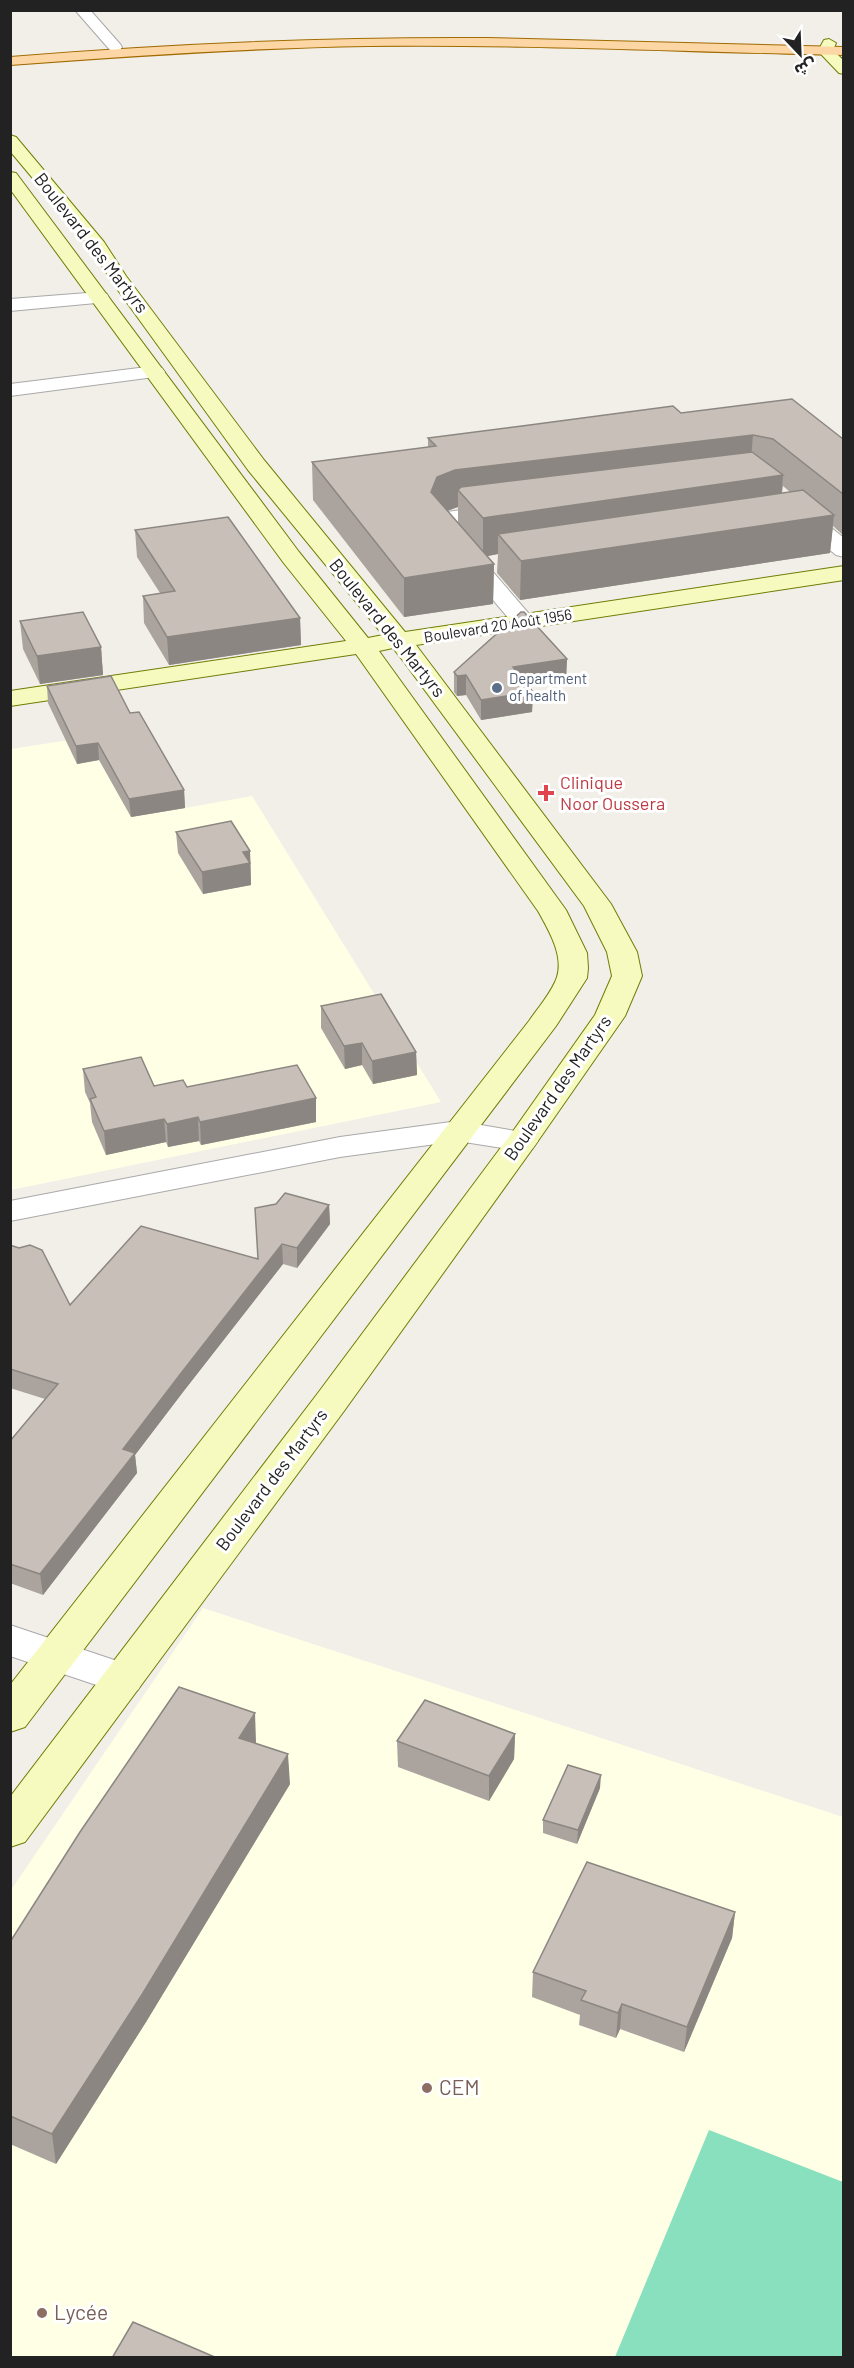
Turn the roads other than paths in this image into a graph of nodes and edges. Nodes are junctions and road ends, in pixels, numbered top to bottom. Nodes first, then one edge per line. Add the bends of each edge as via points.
1 (82, 10) edge
2 (832, 46) edge
3 (115, 47) junction
4 (843, 51) edge
5 (10, 54) edge
6 (10, 61) edge
7 (843, 69) edge
8 (10, 140) edge
9 (11, 177) edge
10 (100, 298) junction
11 (10, 305) edge
12 (155, 372) junction
13 (10, 390) edge
14 (779, 497) edge
15 (524, 508) edge
16 (806, 518) junction
17 (782, 522) edge
18 (843, 550) edge
19 (500, 563) dead end
20 (477, 567) junction
21 (843, 573) edge
22 (808, 601) dead end
23 (524, 622) junction
24 (405, 649) junction
25 (369, 654) junction
26 (10, 699) edge
27 (10, 721) edge
28 (458, 1131) junction
29 (522, 1141) junction
30 (10, 1211) edge
31 (10, 1640) edge
32 (56, 1656) junction
33 (123, 1679) junction
34 (10, 1716) edge
35 (10, 1830) edge

1 - 3 street
2 - 3 main road via 338,37
2 - 4 main road
2 - 6 main road via 370,42
2 - 7 street
3 - 5 main road
8 - 24 street, Boulevard des Martyrs via 98,246 256,465
9 - 10 street, Boulevard des Martyrs
10 - 11 street
10 - 12 street, Boulevard des Martyrs
12 - 13 street
12 - 25 street, Boulevard des Martyrs via 291,557
14 - 16 street
15 - 20 street via 447,520 444,529
16 - 17 street
16 - 18 street
19 - 20 street
20 - 23 street
21 - 23 street, Boulevard 20 Août 1956
22 - 24 street
23 - 24 street, Boulevard 20 Août 1956
24 - 25 street, Boulevard 20 Août 1956
24 - 29 street, Boulevard des Martyrs via 597,904 622,952 627,976 610,1016
25 - 26 street, Boulevard 20 Août 1956
25 - 27 street, Boulevard 20 Août 1956
25 - 28 street, Boulevard des Martyrs via 552,910 572,953 572,978 542,1026
28 - 29 street
28 - 30 street via 340,1147
28 - 32 street
29 - 33 street, Boulevard des Martyrs
31 - 32 street
32 - 33 street
32 - 34 street
33 - 35 street, Boulevard des Martyrs

